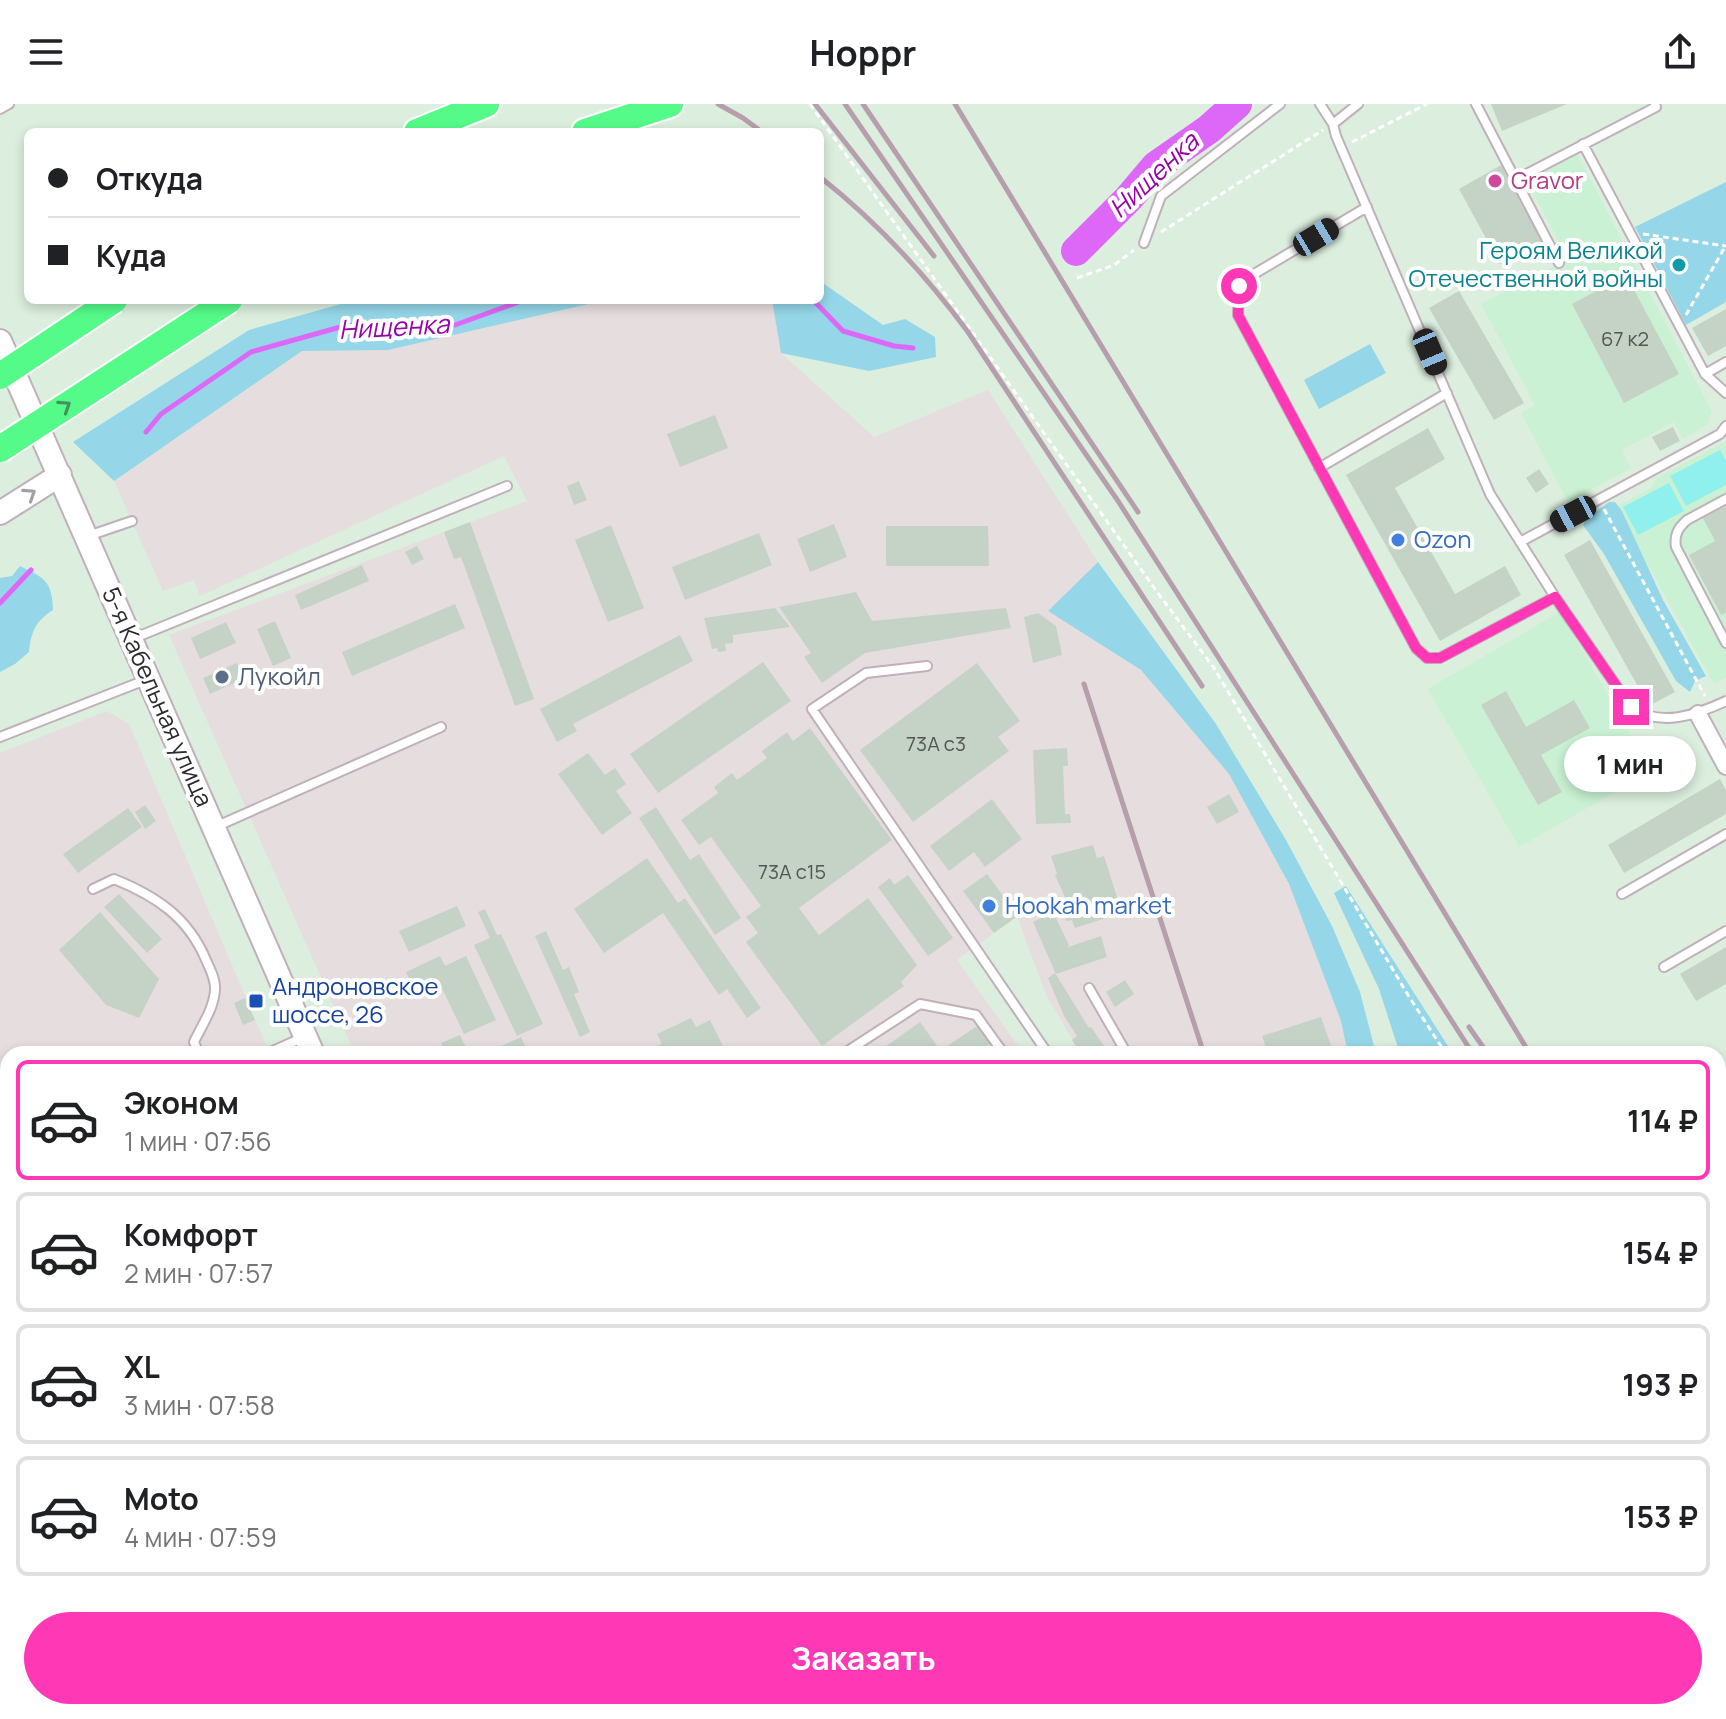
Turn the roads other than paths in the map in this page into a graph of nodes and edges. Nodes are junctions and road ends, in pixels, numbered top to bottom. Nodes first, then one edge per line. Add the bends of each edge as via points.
1 (9, 104) edge
2 (486, 104) edge
3 (670, 104) edge
4 (1280, 104) edge
5 (1320, 104) edge
6 (1358, 104) edge
7 (1476, 104) edge
8 (1655, 104) edge
9 (0, 109) edge
10 (1333, 124) junction
11 (427, 128) edge
12 (597, 128) edge
13 (1583, 144) junction
14 (1517, 179) junction
15 (1367, 207) junction
16 (1144, 243) road end
17 (1559, 263) dead end
18 (108, 304) edge
19 (223, 304) edge
20 (0, 341) edge
21 (1726, 362) edge
22 (1705, 374) junction
23 (0, 376) edge
24 (1447, 393) junction
25 (1726, 393) edge
26 (1726, 426) edge
27 (0, 449) edge
28 (1319, 468) junction
29 (60, 475) junction
30 (507, 486) dead end
31 (1726, 499) edge
32 (0, 513) edge
33 (132, 521) dead end
34 (87, 537) junction
35 (1520, 542) junction
36 (1555, 597) junction
37 (132, 639) junction
38 (1726, 643) edge
39 (927, 666) dead end
40 (149, 679) junction
41 (1726, 701) edge
42 (1698, 714) junction
43 (441, 727) dead end
44 (0, 737) edge
45 (1725, 763) edge
46 (214, 828) junction
47 (1726, 834) edge
48 (93, 889) dead end
49 (1622, 894) dead end
50 (1726, 931) edge
51 (1664, 967) dead end
52 (1089, 988) dead end
53 (196, 1046) edge
54 (308, 1046) edge
55 (855, 1046) edge
56 (998, 1046) edge
57 (1043, 1046) edge
58 (1122, 1046) edge

1 - 9 lane
2 - 11 main road
3 - 12 main road
4 - 16 lane via 1161,196
5 - 10 lane
6 - 10 lane
7 - 14 lane
8 - 13 lane
10 - 15 lane via 1364,189
13 - 14 lane
13 - 22 lane
14 - 17 lane
15 - 24 lane
15 - 28 lane via 1239,286 1238,315
18 - 23 main road, bridge
27 -> 19 main road, bridge
20 - 29 street, 5-я Кабельная улица
21 - 22 lane
22 - 25 lane
24 - 28 lane
24 - 35 lane via 1490,494
26 - 35 lane via 1720,434
28 - 36 lane via 1405,631 1427,658 1440,658
32 -> 29 street
29 - 34 street, 5-я Кабельная улица
30 - 37 lane
31 - 38 lane via 1687,520 1675,539
33 - 34 lane
34 - 37 street, 5-я Кабельная улица
35 - 36 lane
36 - 42 lane via 1631,707 1657,719
37 - 40 street, 5-я Кабельная улица
39 - 57 lane via 866,673 812,709
40 - 44 lane
40 - 46 street, 5-я Кабельная улица
41 - 42 lane
42 - 45 street
43 - 46 lane
46 - 54 street, 5-я Кабельная улица
47 - 49 lane
48 - 53 lane via 114,879 146,892 177,915 198,942 216,984
50 - 51 lane
52 - 58 lane
55 - 56 lane via 920,1004 976,1015

